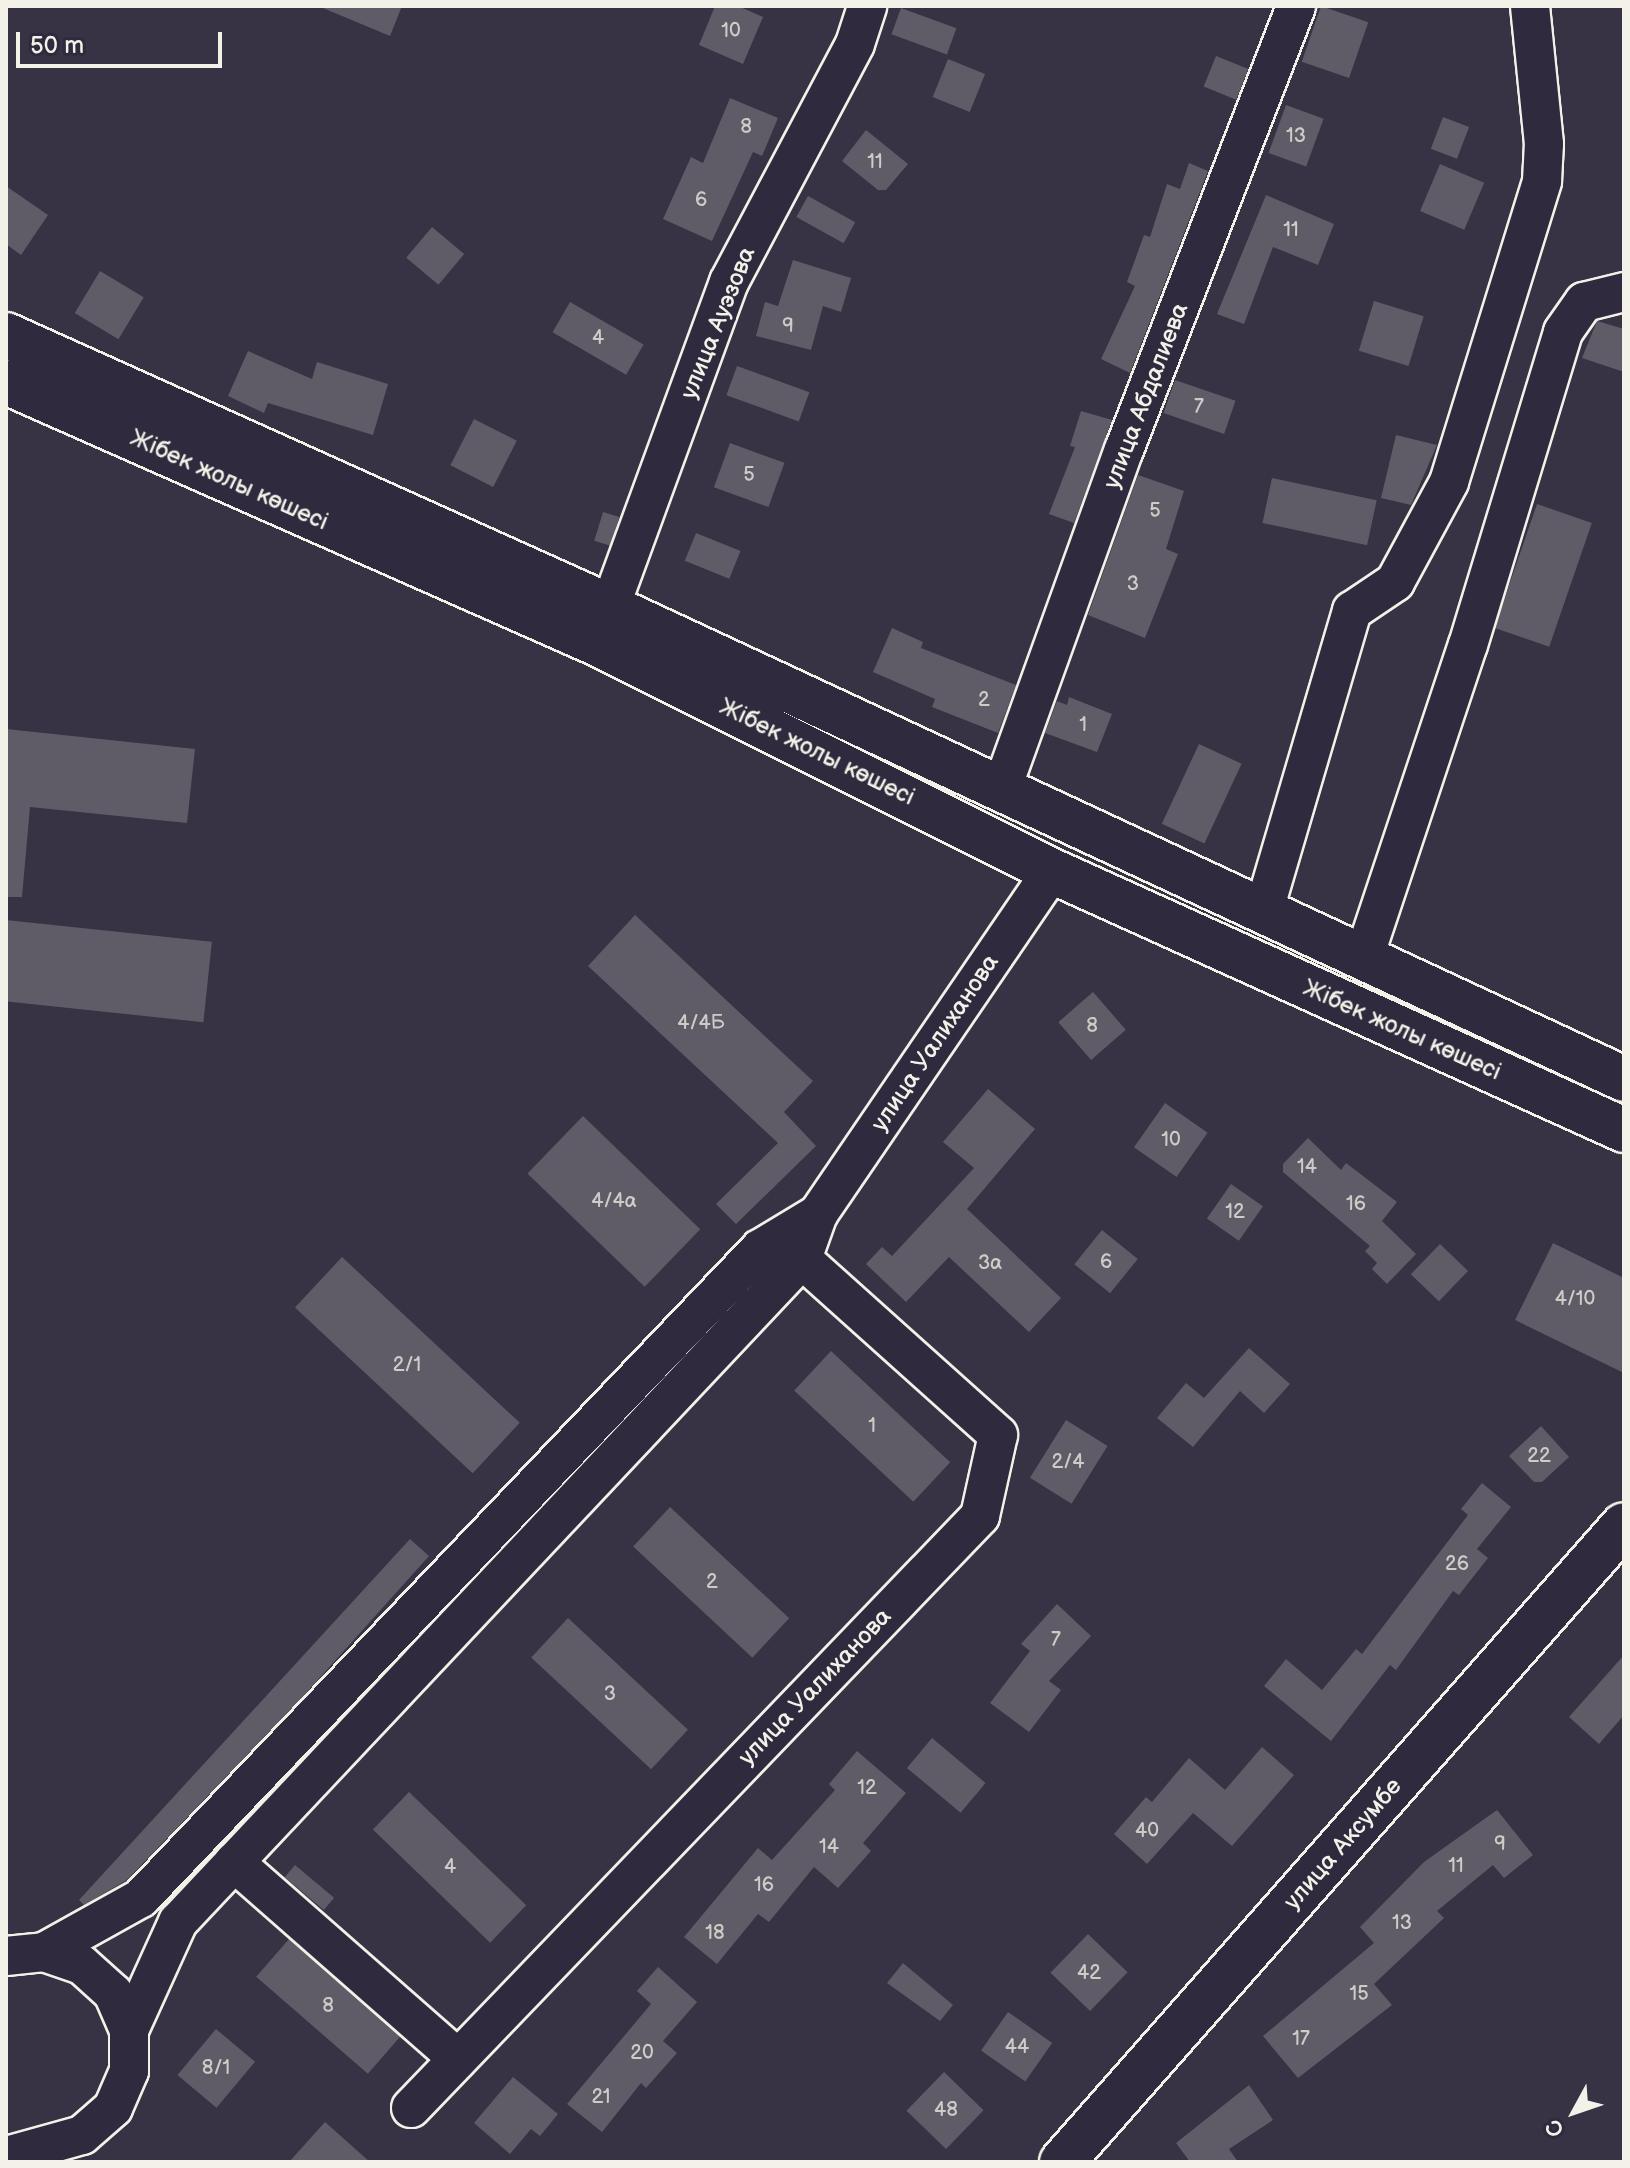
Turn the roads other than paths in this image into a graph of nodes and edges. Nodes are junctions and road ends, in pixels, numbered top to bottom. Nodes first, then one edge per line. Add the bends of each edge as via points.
1 (867, 6) edge
2 (1296, 6) edge
3 (1530, 6) edge
4 (1622, 292) edge
5 (6, 335) edge
6 (6, 382) edge
7 (610, 607) junction
8 (1002, 788) junction
9 (1052, 871) junction
10 (1264, 910) junction
11 (1364, 957) junction
12 (1624, 1079) edge
13 (1624, 1130) edge
14 (818, 1214) junction
15 (802, 1259) junction
16 (1624, 1525) edge
17 (234, 1862) junction
18 (44, 1952) junction
19 (6, 1956) edge
20 (129, 2030) junction
21 (458, 2059) junction
22 (411, 2108) dead end
23 (87, 2148) edge
24 (15, 2155) edge
25 (1062, 2162) edge

1 - 7 street, улица Ауэзова via 855,44 729,282
2 - 8 street, улица Абдалиева via 1124,450
3 - 10 street via 1544,144 1542,181 1449,482 1395,582 1352,611
4 - 11 street via 1584,302 1563,332 1468,645
5 - 7 main road, Жібек жолы көшесі
6 - 9 main road, Жібек жолы көшесі via 596,643
7 - 8 main road, Жібек жолы көшесі
8 - 10 main road, Жібек жолы көшесі
9 - 13 main road, Жібек жолы көшесі
9 - 14 street, улица Уалиханова
10 - 11 main road, Жібек жолы көшесі
11 - 12 main road, Жібек жолы көшесі
14 - 15 street, улица Уалиханова
14 - 18 street, улица Уалиханова via 760,1249 141,1898 84,1935
15 - 17 street, улица Уалиханова
15 - 21 street, улица Уалиханова via 998,1435 980,1516
16 - 25 main road, улица Аксумбе
17 - 20 street, улица Уалиханова via 178,1922
17 - 21 street
18 - 19 street
18 - 20 street via 82,1965 113,1993
20 - 23 street via 129,2071
21 - 22 street, улица Уалиханова
23 - 24 street

